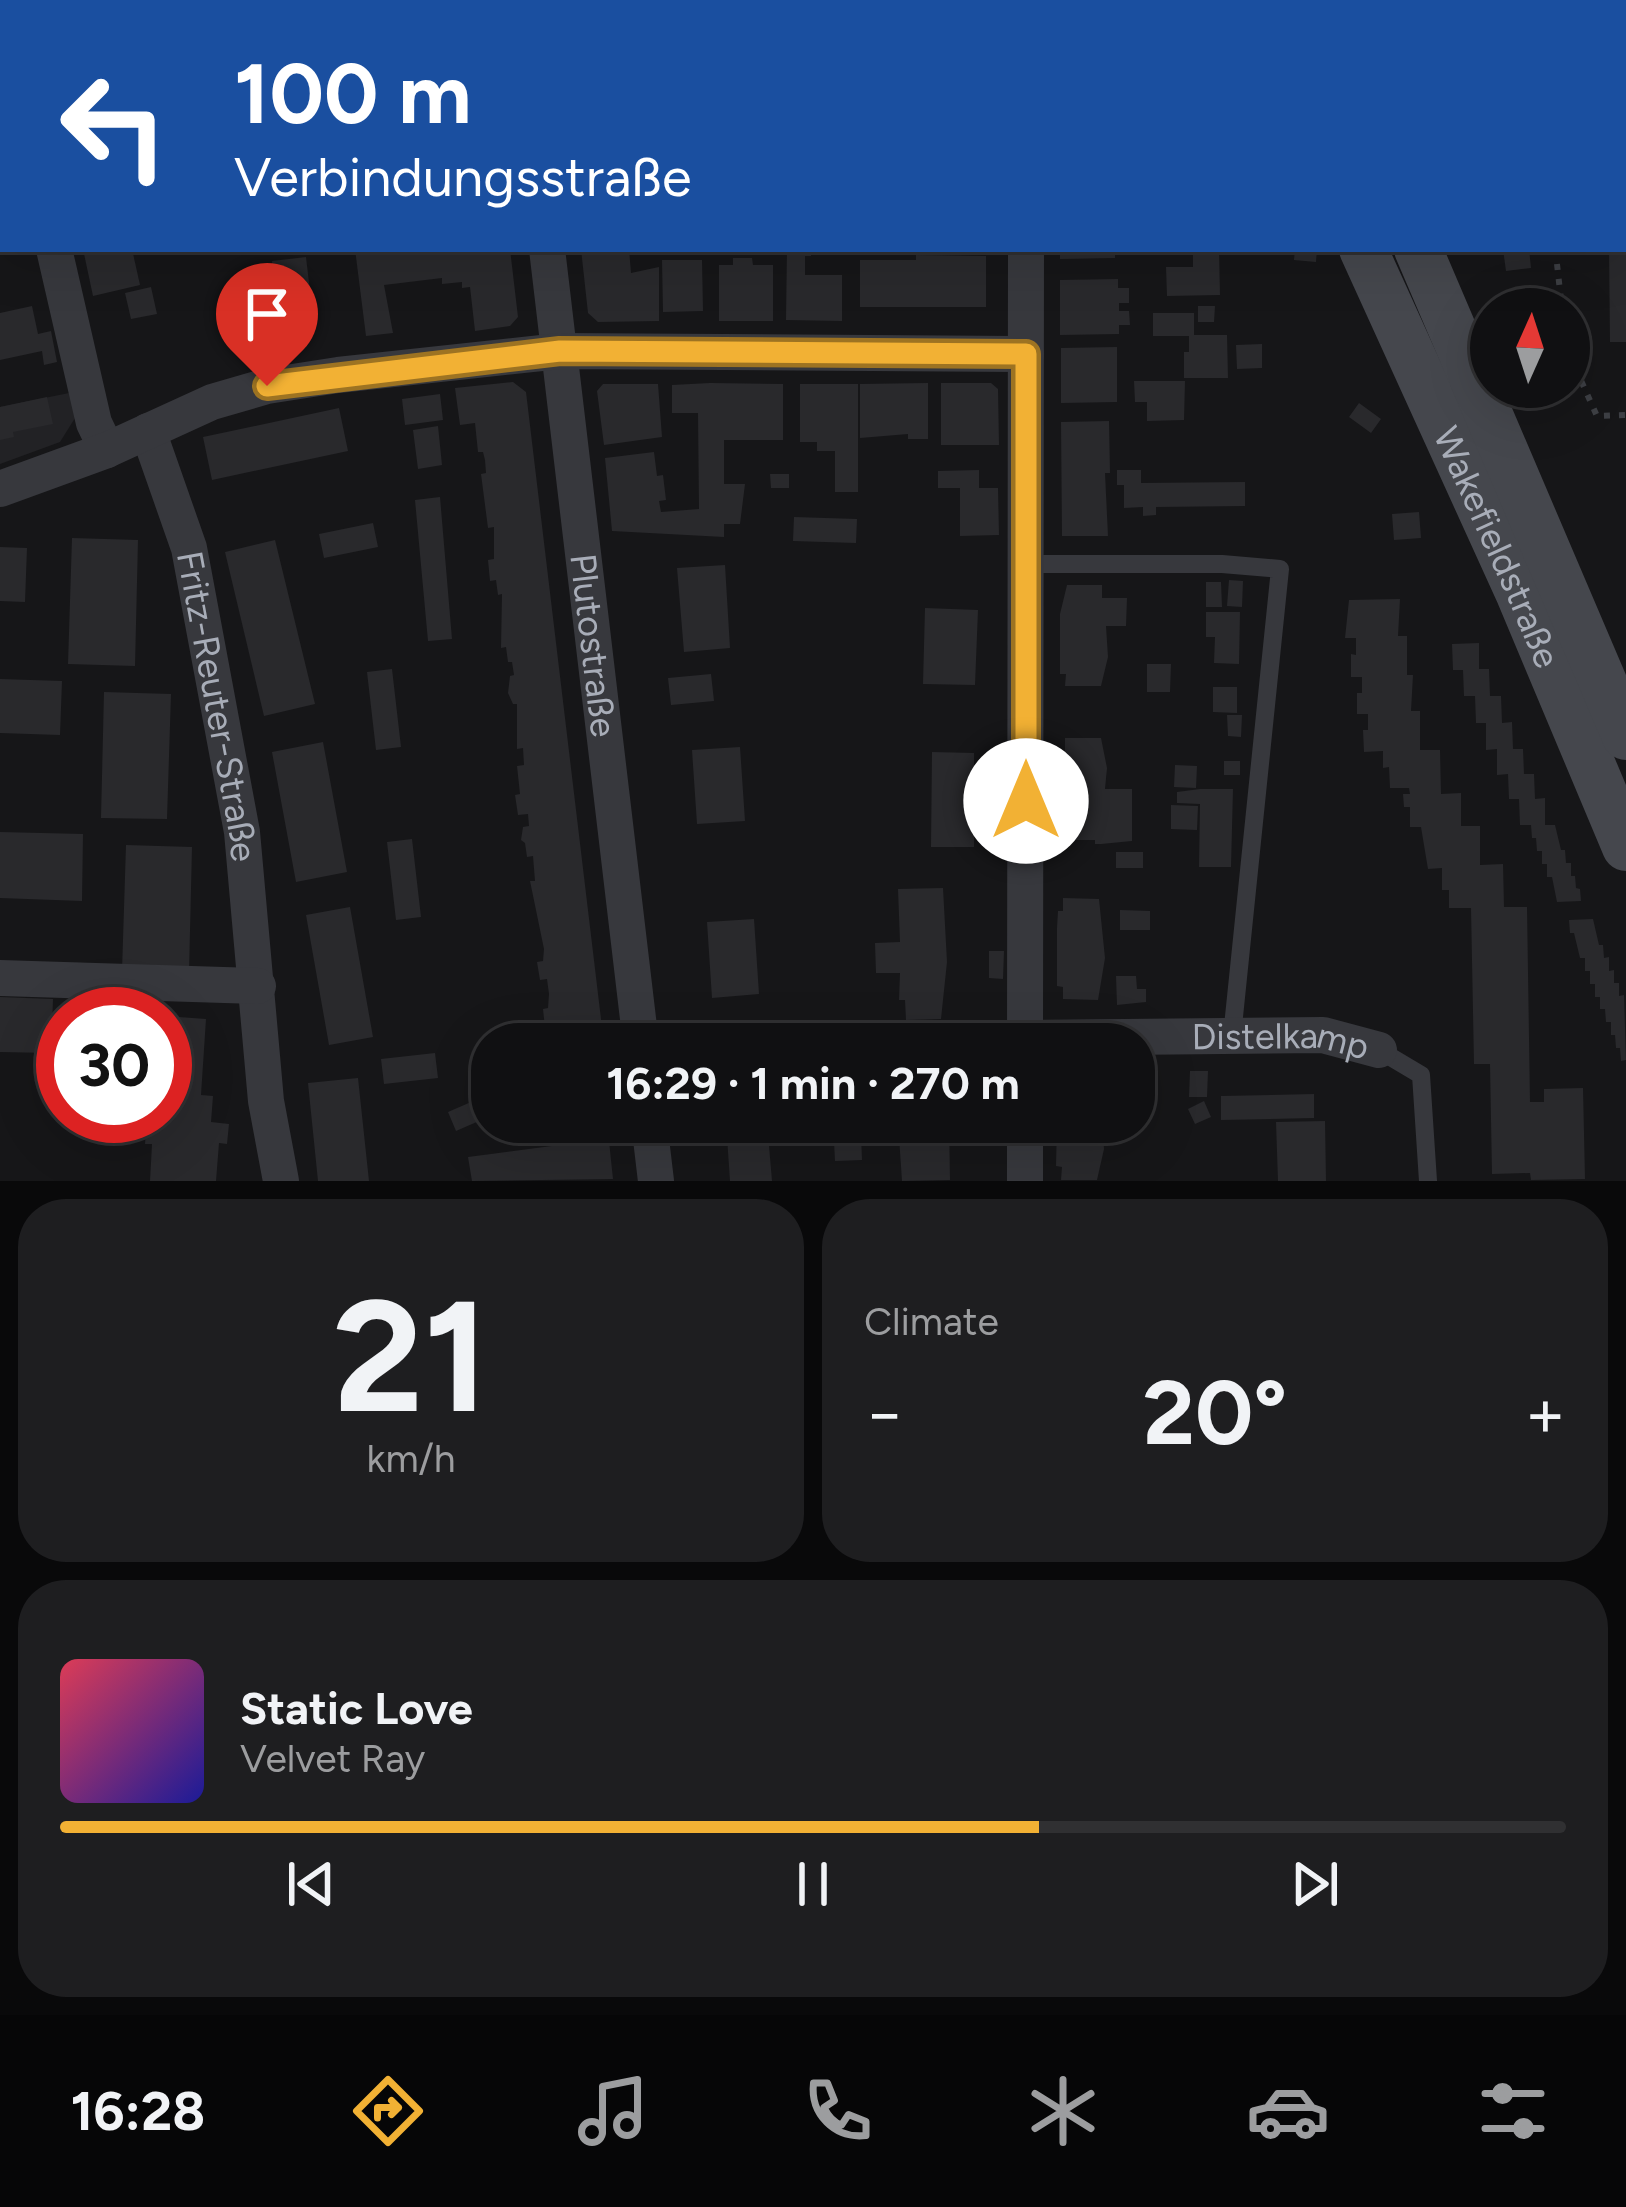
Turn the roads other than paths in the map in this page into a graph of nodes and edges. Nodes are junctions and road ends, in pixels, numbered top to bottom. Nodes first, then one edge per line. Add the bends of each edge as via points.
1 (55, 252) edge
2 (547, 252) edge
3 (1026, 252) edge
4 (1364, 252) edge
5 (1419, 252) edge
6 (560, 351) junction
7 (1026, 354) junction
8 (148, 431) junction
9 (107, 450) junction
10 (0, 490) edge
11 (1026, 564) junction
12 (1626, 736) edge
13 (1626, 847) edge
14 (0, 979) edge
15 (257, 986) junction
16 (639, 1023) edge
17 (1025, 1023) edge
18 (1232, 1036) junction
19 (1155, 1038) edge
20 (1379, 1050) joint
21 (652, 1143) edge
22 (1025, 1143) edge
23 (281, 1181) edge
24 (656, 1181) edge
25 (1025, 1181) edge
26 (1428, 1181) edge

1 - 9 street
2 - 6 street, Plutostraße
3 - 7 street
4 - 13 main road, Wakefieldstraße
5 - 12 main road, Wakefieldstraße
6 - 7 street
6 - 8 street via 267,386
6 - 16 street, Plutostraße
7 - 11 street
8 - 9 street
8 - 15 street, Fritz-Reuter-Straße via 189,548 242,832
9 - 10 street
11 - 17 street
11 - 18 lane via 1280,568
14 - 15 street
15 - 23 street, Fritz-Reuter-Straße
18 - 19 street, Distelkamp
18 - 20 street, Distelkamp via 1323,1035
20 - 26 lane, Distelkamp via 1421,1075
21 - 24 street
22 - 25 street

